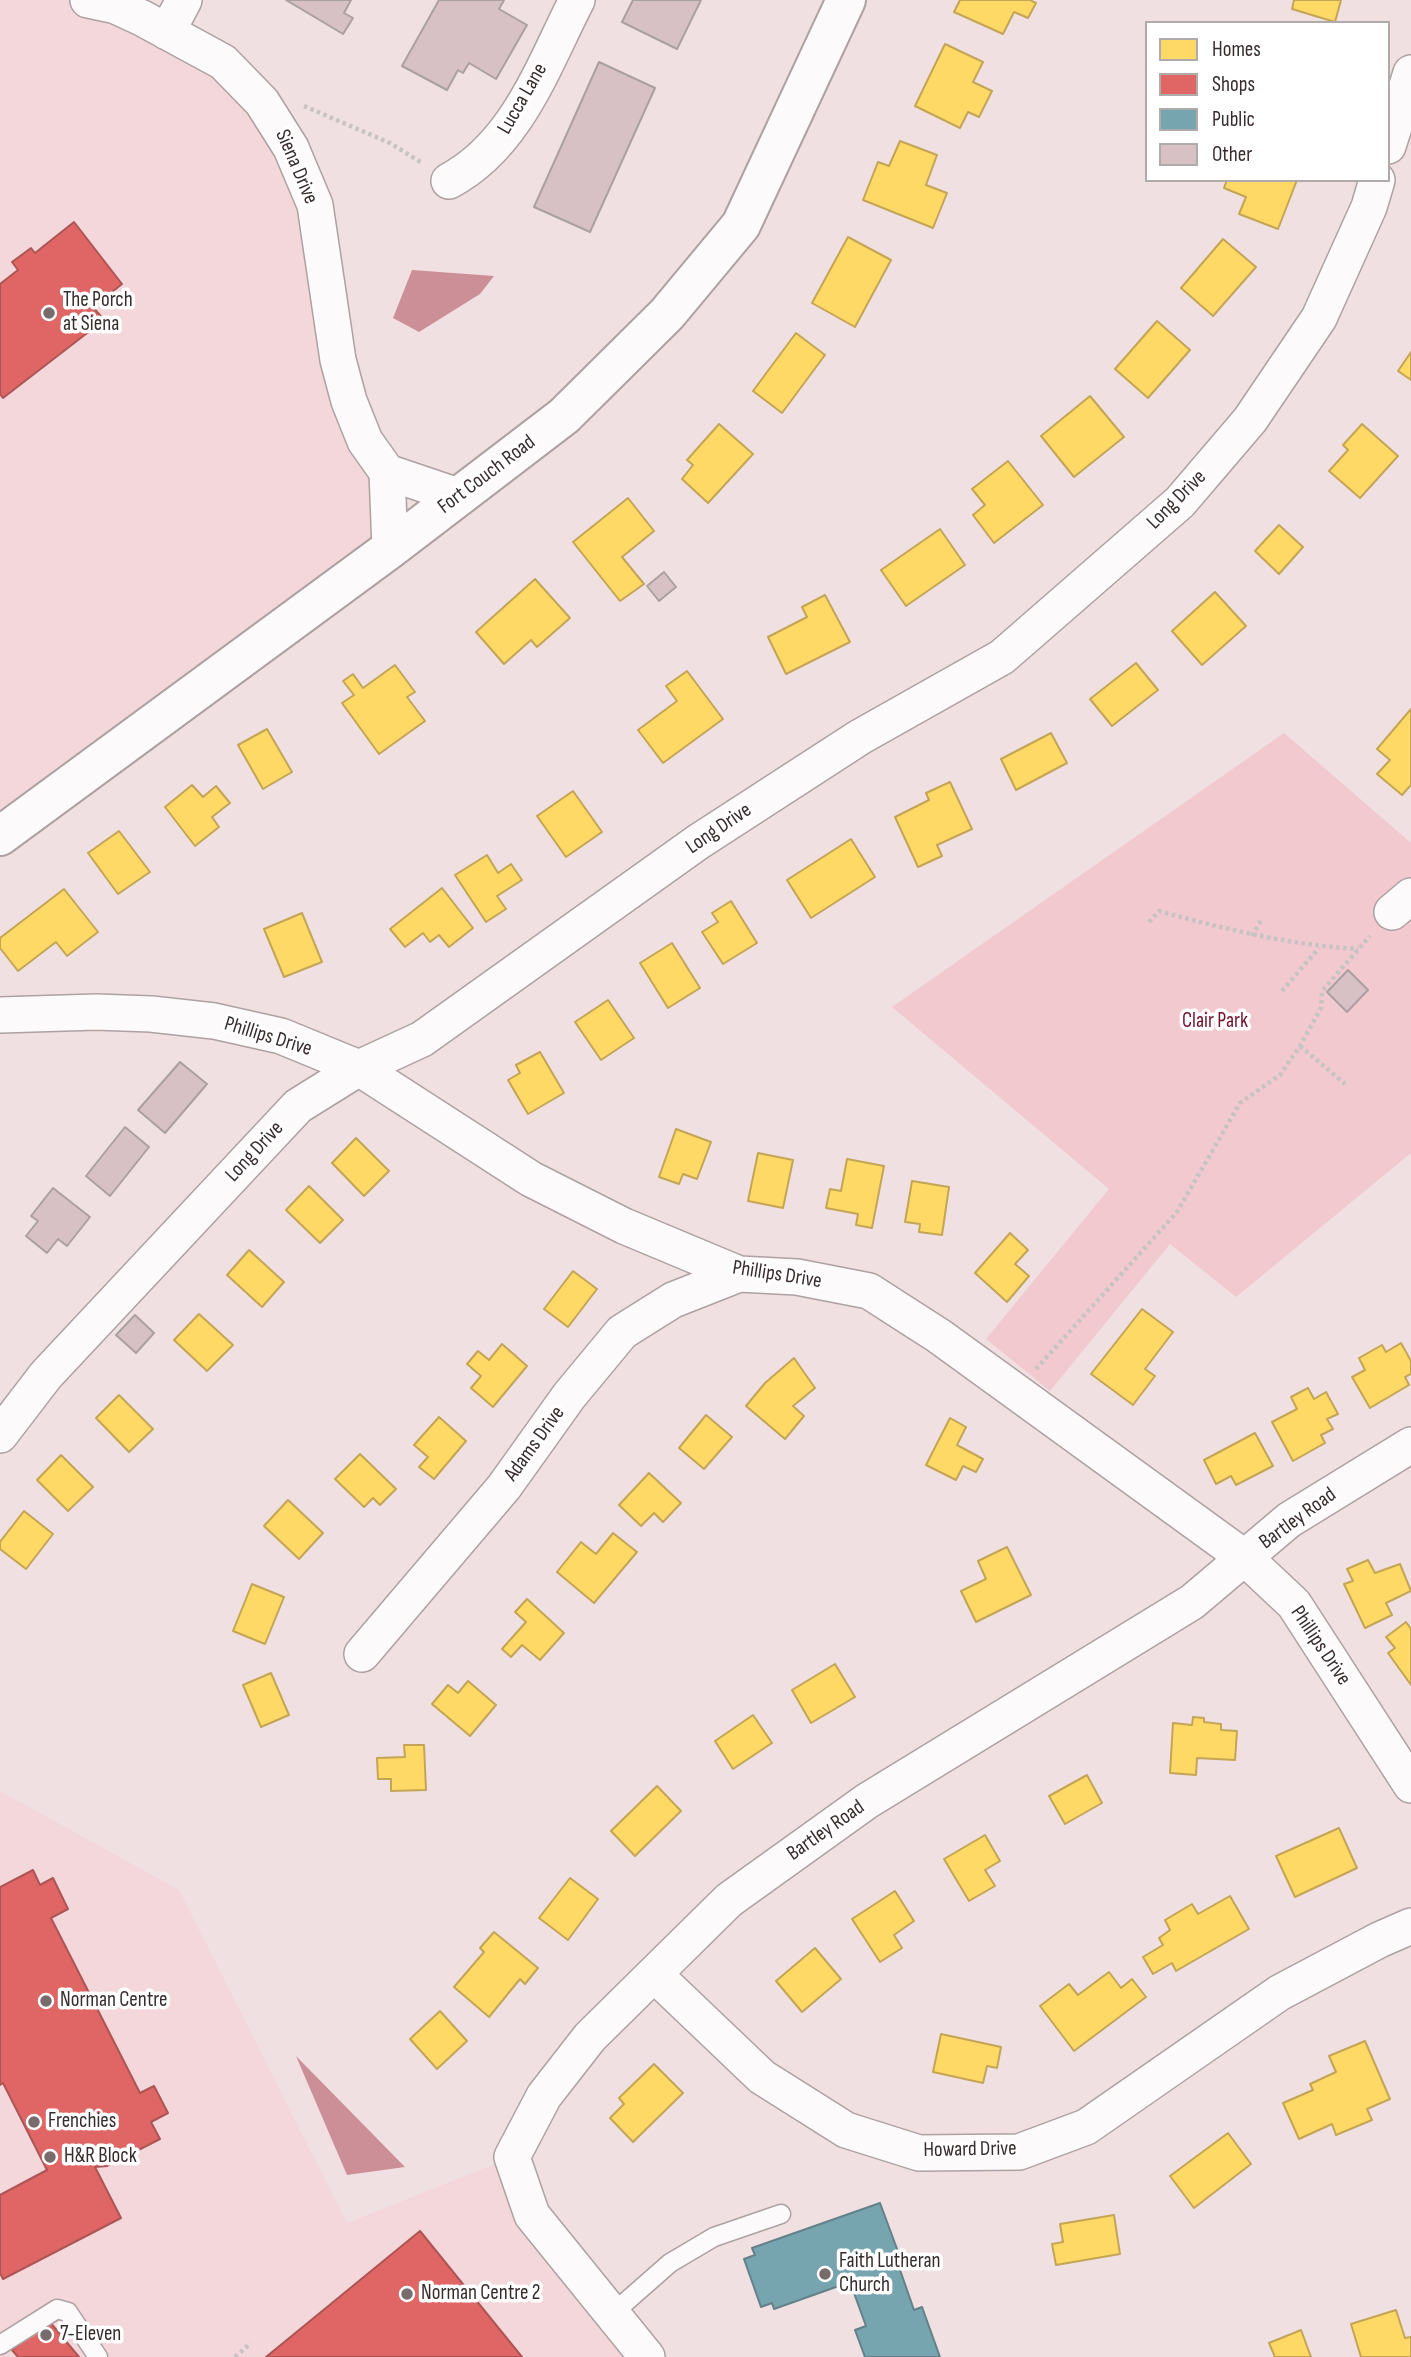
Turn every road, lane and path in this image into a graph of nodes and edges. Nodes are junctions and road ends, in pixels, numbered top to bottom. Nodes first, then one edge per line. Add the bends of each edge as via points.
1 (88, 0) edge
2 (184, 0) edge
3 (577, 0) edge
4 (846, 0) edge
5 (167, 32) junction
6 (1411, 73) edge
7 (297, 97) dead end
8 (1390, 140) edge
9 (449, 181) joint
10 (1376, 182) edge
11 (387, 471) junction
12 (458, 496) junction
13 (390, 549) junction
14 (0, 836) edge
15 (1401, 904) edge
16 (1261, 920) dead end
17 (1149, 922) dead end
18 (1252, 936) junction
19 (1320, 947) junction
20 (1359, 949) junction
21 (1282, 990) dead end
22 (0, 1015) edge
23 (1300, 1046) junction
24 (359, 1068) junction
25 (1345, 1084) dead end
26 (739, 1274) junction
27 (1015, 1393) junction
28 (0, 1435) edge
29 (1411, 1445) edge
30 (1245, 1558) junction
31 (362, 1654) dead end
32 (1411, 1785) edge
33 (1411, 1926) edge
34 (654, 1974) junction
35 (781, 2214) dead end
36 (612, 2314) junction
37 (251, 2343) dead end
38 (0, 2345) edge
39 (97, 2357) edge
40 (235, 2357) edge
41 (647, 2357) edge

1 - 5 street, Siena Drive via 116,6
2 - 5 street
3 - 9 street, Lucca Lane via 510,127 482,159
4 - 12 street, Fort Couch Road via 741,225 667,314 564,416
5 - 11 street, Siena Drive via 222,62 244,82 276,120 291,148 314,205 338,360 349,401 365,441
6 - 8 street
7 - 9 path via 323,116 390,143
10 - 24 street, Long Drive via 1319,318 1250,421 1169,512 1002,657 860,737 698,842 422,1039
11 - 12 street
11 - 13 street
12 - 13 street, Fort Couch Road
13 - 14 street, Fort Couch Road
15 - 20 path
16 - 18 path
17 - 18 path via 1158,911
18 - 19 path
19 - 20 path
19 - 21 path
20 - 23 path via 1322,991 1321,1008
22 - 24 street, Phillips Drive via 110,1012 214,1021 281,1036
23 - 25 path
23 - 27 path via 1280,1075 1240,1103 1177,1212
24 - 26 street, Phillips Drive via 531,1179 624,1226
24 - 28 street, Long Drive via 298,1106 46,1375
26 - 27 street, Phillips Drive via 797,1277 869,1291 939,1335
26 - 31 street, Adams Drive via 673,1300 622,1332 504,1487
27 - 30 street, Phillips Drive
29 - 30 street, Bartley Road via 1289,1520
30 - 32 street, Phillips Drive via 1294,1604
30 - 34 street, Bartley Road via 1192,1602 867,1801 729,1900
33 - 34 street, Howard Drive via 1279,1993 1086,2127 1019,2152 919,2153 846,2130 762,2077
34 - 36 street, Bartley Road via 590,2037 544,2096 512,2157 532,2216
35 - 36 lane via 703,2243 670,2263
36 - 41 street, Bartley Road
37 - 40 path
38 - 39 lane via 57,2309 68,2312

